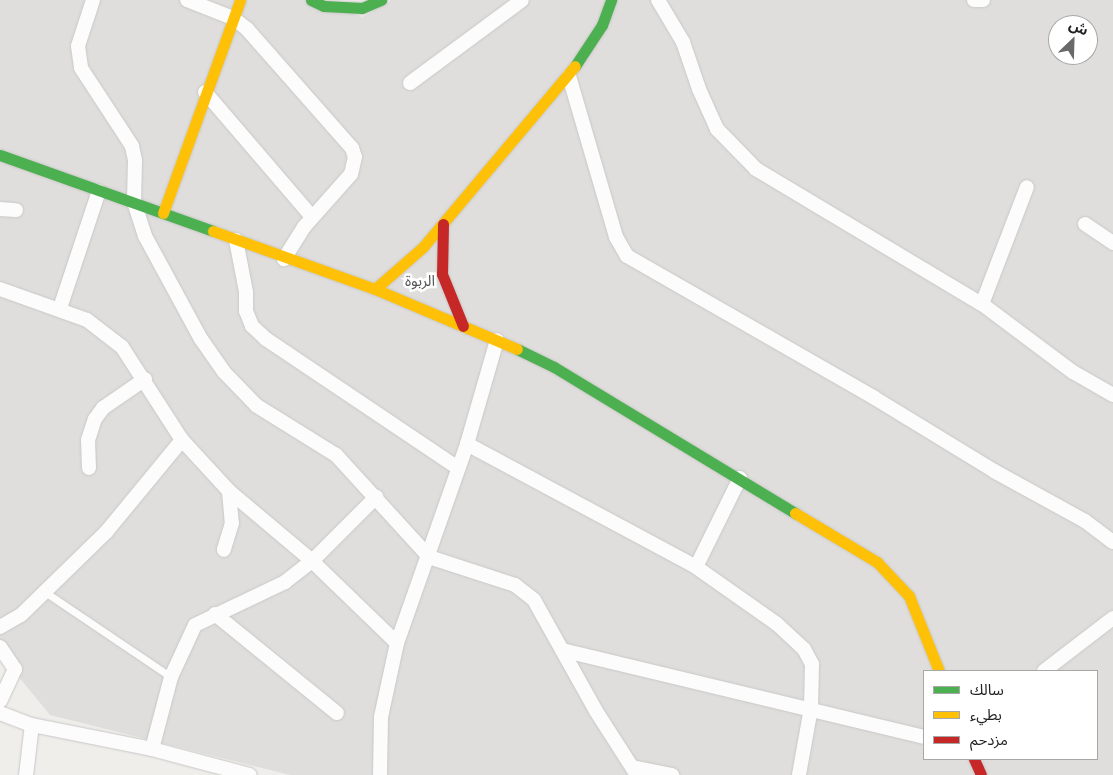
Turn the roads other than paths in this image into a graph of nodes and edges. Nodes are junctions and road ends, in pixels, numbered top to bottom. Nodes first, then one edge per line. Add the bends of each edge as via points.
1 (93, 0) edge
2 (188, 0) edge
3 (240, 0) edge
4 (311, 0) edge
5 (381, 0) edge
6 (522, 0) edge
7 (611, 0) edge
8 (658, 0) edge
9 (974, 0) edge
10 (983, 0) edge
11 (233, 18) junction
12 (569, 76) junction
13 (410, 83) dead end
14 (206, 92) junction
15 (0, 155) edge
16 (1027, 187) dead end
17 (99, 191) junction
18 (134, 202) junction
19 (0, 208) edge
20 (16, 210) dead end
21 (163, 213) junction
22 (312, 217) junction
23 (443, 224) junction
24 (1085, 224) dead end
25 (236, 240) junction
26 (1113, 243) edge
27 (284, 259) junction
28 (0, 289) edge
29 (375, 289) junction
30 (982, 304) junction
31 (60, 308) junction
32 (463, 326) junction
33 (497, 340) junction
34 (145, 379) junction
35 (1113, 395) edge
36 (182, 440) junction
37 (467, 444) junction
38 (89, 468) dead end
39 (458, 468) junction
40 (740, 478) junction
41 (229, 491) junction
42 (376, 498) junction
43 (1113, 542) edge
44 (224, 550) dead end
45 (429, 557) junction
46 (312, 561) junction
47 (696, 567) junction
48 (45, 592) junction
49 (215, 614) junction
50 (1113, 618) edge
51 (0, 627) edge
52 (397, 643) junction
53 (0, 647) edge
54 (566, 651) junction
55 (939, 670) edge
56 (1045, 670) edge
57 (172, 677) junction
58 (0, 701) edge
59 (811, 708) junction
60 (0, 713) edge
61 (338, 713) dead end
62 (32, 725) junction
63 (923, 736) edge
64 (152, 749) junction
65 (974, 760) edge
66 (635, 771) edge
67 (26, 775) edge
68 (250, 775) edge
69 (380, 775) edge
70 (672, 775) edge
71 (799, 775) edge
72 (981, 775) edge

1 - 18 street via 82,29 78,55 91,87 132,146
2 - 11 street
3 - 11 street
4 - 5 street via 324,6 362,8
6 - 13 street
7 - 12 street via 602,25
8 - 30 street via 683,42 698,89 717,130 756,169
9 - 10 street
11 - 14 street
11 - 22 street via 295,81 352,148 356,157 351,174
12 - 23 street
12 - 43 street via 616,237 627,256 1085,521
14 - 21 street
14 - 22 street
15 - 17 street
16 - 30 street
17 - 18 street
17 - 31 street
18 - 21 street
18 - 42 street via 157,261 224,372 257,406 336,455
19 - 20 street
21 - 25 street
22 - 27 street
23 - 29 street via 423,247
23 - 32 street via 442,274
24 - 26 street
25 - 27 street
25 - 39 street via 246,292 246,311 252,326 266,339
27 - 29 street
28 - 31 street
29 - 32 street
30 - 35 street via 1073,372
31 - 34 street via 108,333
32 - 33 street
33 - 37 street
33 - 40 street via 554,367
34 - 36 street
34 - 38 street via 103,408 95,419 88,440
36 - 41 street
36 - 48 street via 128,508
37 - 39 street
37 - 47 street
39 - 45 street
40 - 47 street
40 - 55 street via 857,549 896,579 909,596
41 - 44 street via 232,523
41 - 46 street
42 - 45 street
42 - 46 street
45 - 52 street
45 - 54 street via 526,591
46 - 49 street via 274,588
46 - 52 street
47 - 59 street via 778,624 804,648 812,664
48 - 51 street via 21,615
48 - 57 lane
49 - 57 street via 203,619 189,634
49 - 61 street
50 - 56 street
52 - 69 street via 381,717
53 - 58 street via 15,669
54 - 59 street
54 - 66 street via 596,711
57 - 64 street
59 - 63 street
59 - 71 street
60 - 62 street
62 - 64 street
62 - 67 street
64 - 68 street
65 - 72 street
66 - 70 street

